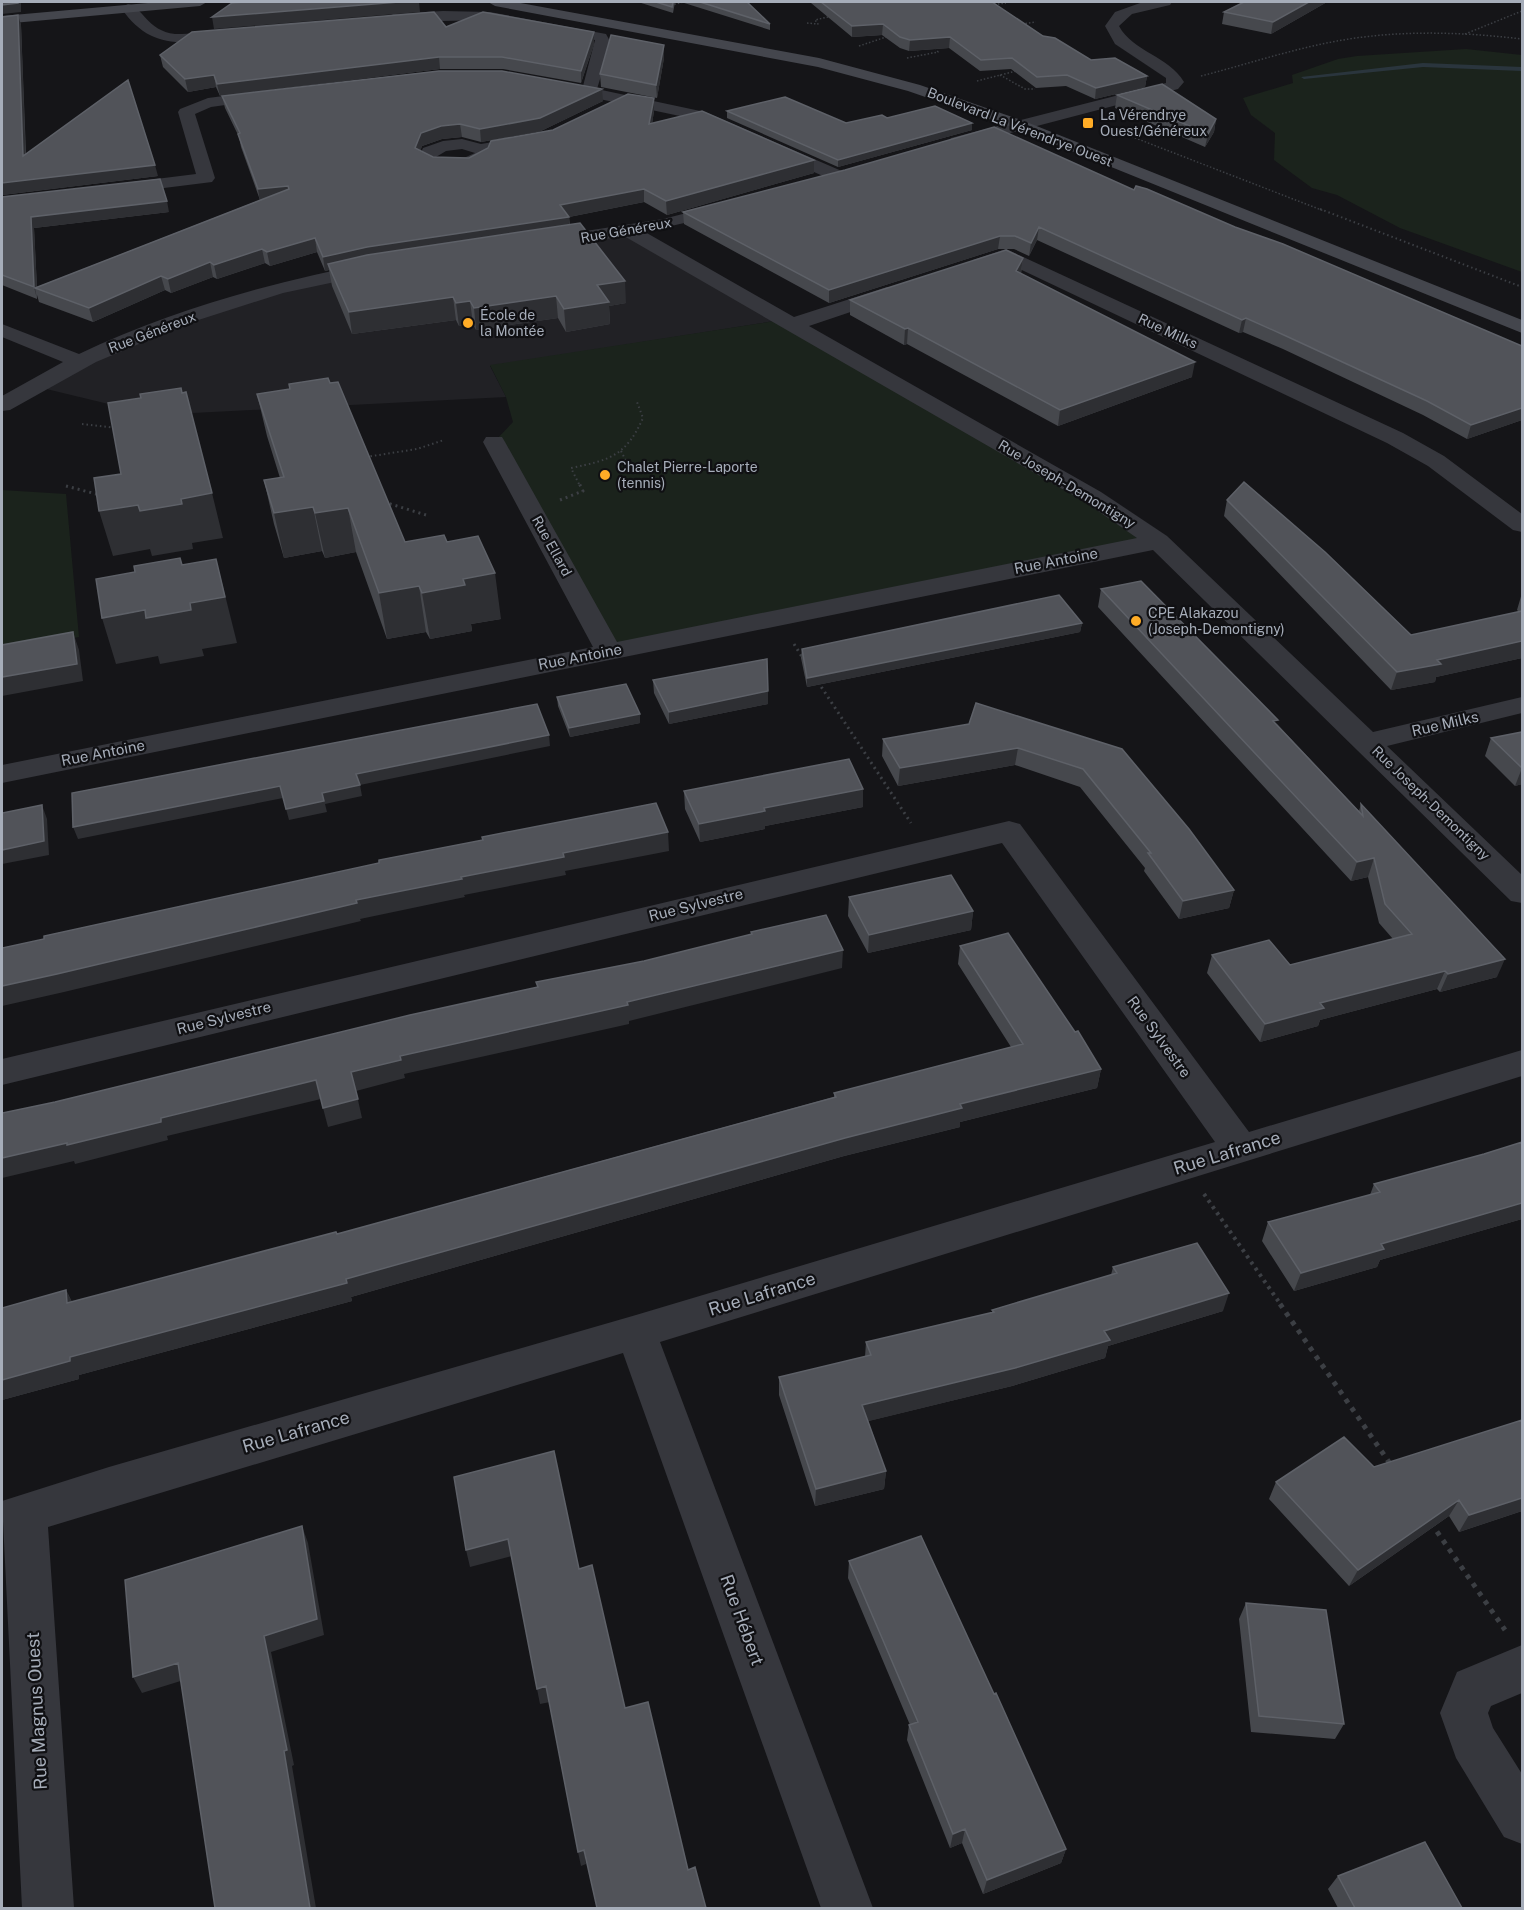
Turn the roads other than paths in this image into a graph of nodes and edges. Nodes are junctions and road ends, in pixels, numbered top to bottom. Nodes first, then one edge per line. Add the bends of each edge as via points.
1 (110, 2) edge
2 (200, 2) edge
3 (495, 2) edge
4 (553, 2) edge
5 (571, 2) edge
6 (1164, 2) edge
7 (128, 8) junction
8 (2, 11) edge
9 (635, 16) junction
10 (2, 20) edge
11 (374, 20) edge
12 (244, 33) edge
13 (545, 83) edge
14 (958, 87) dead end
15 (589, 92) junction
16 (290, 93) edge
17 (626, 99) junction
18 (596, 114) edge
19 (1022, 117) junction
20 (1048, 117) junction
21 (1081, 129) dead end
22 (547, 137) edge
23 (943, 146) edge
24 (481, 149) edge
25 (816, 182) edge
26 (104, 190) edge
27 (741, 204) edge
28 (629, 231) junction
29 (533, 245) edge
30 (390, 265) edge
31 (961, 270) edge
32 (915, 284) edge
33 (790, 325) junction
34 (1522, 327) edge
35 (2, 330) edge
36 (79, 361) junction
37 (2, 405) edge
38 (494, 442) dead end
39 (1522, 525) edge
40 (1158, 541) junction
41 (609, 651) junction
42 (1522, 705) edge
43 (1368, 742) junction
44 (2, 774) edge
45 (1522, 893) edge
46 (1522, 1063) edge
47 (2, 1072) edge
48 (1241, 1149) junction
49 (636, 1332) junction
50 (14, 1518) edge
51 (1516, 1653) edge
52 (1522, 1819) edge
53 (48, 1908) edge
54 (847, 1908) edge

1 - 8 main road
2 - 7 main road
3 - 19 main road, Boulevard La Vérendrye Ouest via 857,72
4 - 9 main road, Boulevard La Vérendrye Ouest
5 - 9 main road
6 - 20 street via 1126,11 1112,26 1120,42 1173,75 1176,82 1164,89
7 - 10 main road
7 - 12 street via 139,24 166,39
9 - 14 main road, Boulevard La Vérendrye Ouest via 834,53
11 - 15 street via 472,15 596,35 604,43
13 - 15 street
15 - 17 street
16 - 26 street via 208,103 186,112 206,178
17 - 18 street
17 - 25 street via 699,115 845,173
19 - 20 street
19 - 23 street
19 - 34 main road, Boulevard La Vérendrye Ouest
20 - 21 main road, Boulevard La Vérendrye Ouest
22 - 24 street
27 - 28 street, Rue Généreux
28 - 29 street, Rue Généreux
28 - 33 street, Rue Joseph-Demontigny
30 - 36 street, Rue Généreux via 230,303
31 - 39 street, Rue Milks via 1006,255 1395,438 1443,466
32 - 33 street
33 - 40 street, Rue Joseph-Demontigny via 1093,497
35 - 36 street
36 - 37 street, Rue Généreux
38 - 41 street, Rue Ellard
40 - 41 street, Rue Antoine
40 - 43 street, Rue Joseph-Demontigny
41 - 44 street, Rue Antoine
42 - 43 street, Rue Milks
43 - 45 street, Rue Joseph-Demontigny
46 - 48 street, Rue Lafrance
47 - 48 street, Rue Sylvestre via 1009,831
48 - 49 street, Rue Lafrance
49 - 50 street, Rue Lafrance
49 - 54 street, Rue Hébert
50 - 53 street, Rue Magnus Ouest
51 - 52 street via 1474,1689 1464,1713 1473,1741

